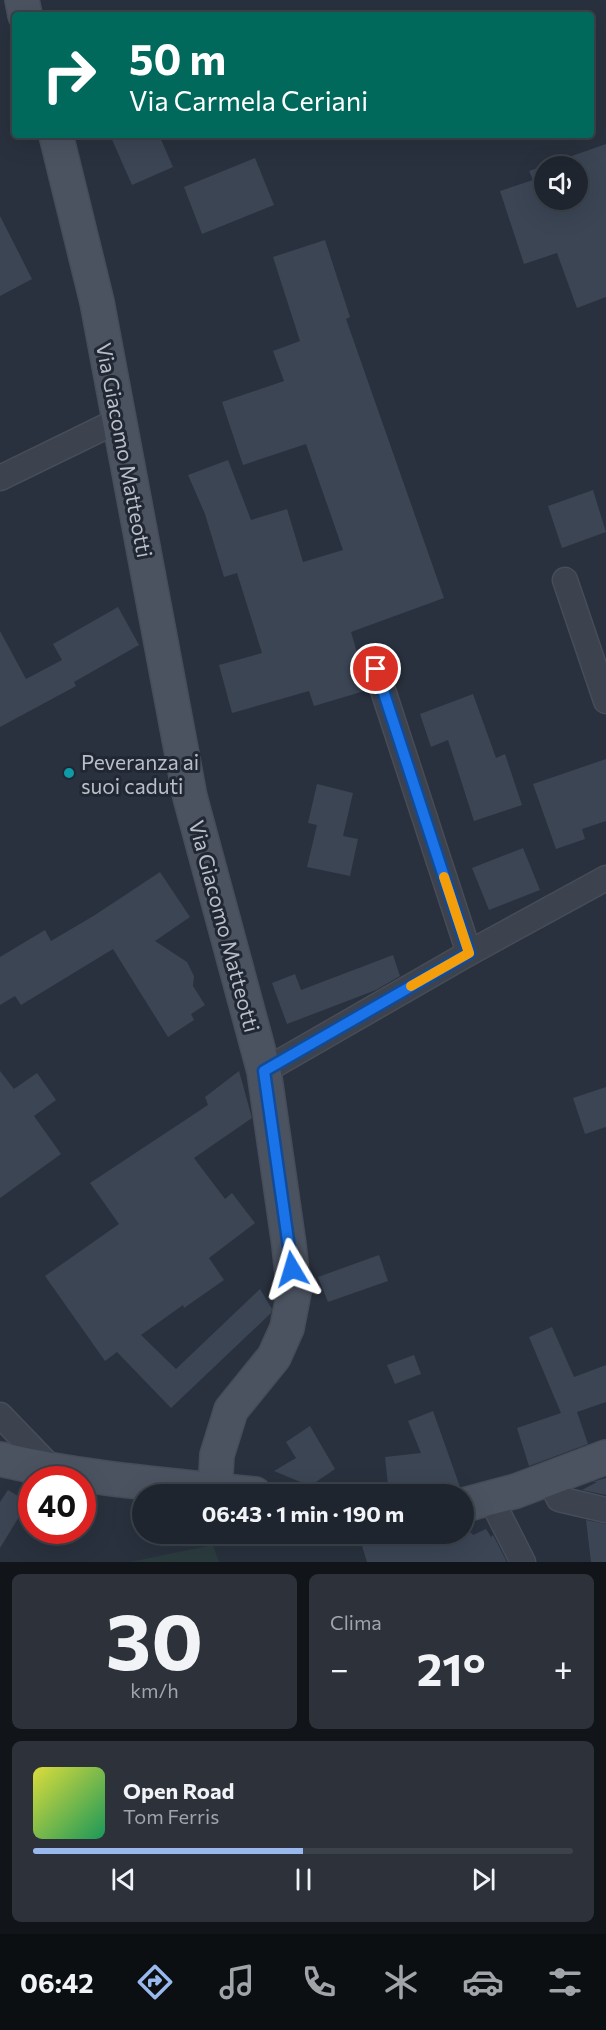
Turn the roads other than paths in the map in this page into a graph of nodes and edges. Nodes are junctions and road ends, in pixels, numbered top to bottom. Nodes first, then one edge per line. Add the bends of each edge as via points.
1 (57, 138) edge
2 (119, 420) junction
3 (0, 478) edge
4 (565, 580) dead end
5 (376, 669) dead end
6 (606, 701) edge
7 (606, 878) edge
8 (469, 953) junction
9 (264, 1071) junction
10 (0, 1415) edge
11 (606, 1457) edge
12 (0, 1459) edge
13 (28, 1466) edge
14 (49, 1466) edge
15 (96, 1478) edge
16 (549, 1479) junction
17 (139, 1484) edge
18 (215, 1484) edge
19 (477, 1502) edge
20 (606, 1510) edge
21 (523, 1562) edge

1 - 2 street, Via Giacomo Matteotti via 97,302
2 - 3 street
2 - 9 street, Via Giacomo Matteotti via 190,797
4 - 6 street
5 - 8 street
7 - 8 street
8 - 9 street
9 - 18 street, Via Giacomo Matteotti via 294,1292 287,1328 274,1357 231,1410 217,1455
10 - 14 street
11 - 16 street
12 - 13 street
15 - 17 street
16 - 19 street
16 - 20 street via 559,1499
19 - 21 street

